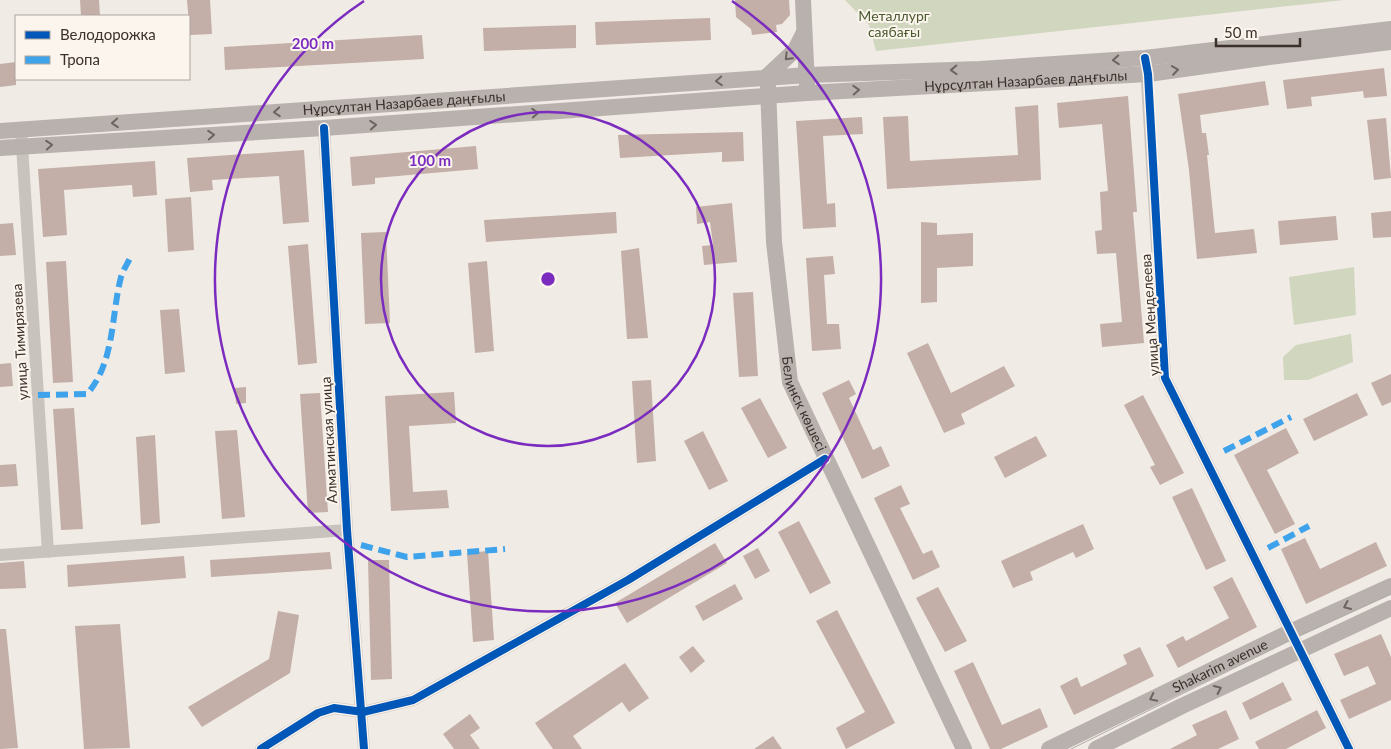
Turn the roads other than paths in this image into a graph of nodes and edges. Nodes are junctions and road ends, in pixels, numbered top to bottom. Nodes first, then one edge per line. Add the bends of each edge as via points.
1 (803, 0) edge
2 (1391, 29) edge
3 (805, 30) junction
4 (1391, 42) edge
5 (1146, 66) junction
6 (808, 75) junction
7 (766, 78) junction
8 (807, 93) junction
9 (769, 96) junction
10 (322, 108) junction
11 (324, 128) junction
12 (20, 130) junction
13 (0, 131) edge
14 (21, 147) junction
15 (0, 148) edge
16 (825, 458) junction
17 (347, 530) junction
18 (48, 552) junction
19 (0, 554) edge
20 (1391, 586) edge
21 (1391, 608) edge
22 (1292, 631) junction
23 (1301, 650) junction
24 (362, 712) junction
25 (261, 749) edge
26 (364, 749) edge
27 (964, 749) edge
28 (1049, 749) edge
29 (1096, 749) edge
30 (1349, 749) edge

1 - 3 main road
2 - 5 main road, Нұрсұлтан Назарбаев даңғылы
3 - 6 main road
3 -> 7 main road via 795,50
5 -> 4 main road, Нұрсұлтан Назарбаев даңғылы
5 -> 6 main road, Нұрсұлтан Назарбаев даңғылы
8 -> 5 main road, Нұрсұлтан Назарбаев даңғылы
5 - 22 street, улица Менделеева via 1165,378
6 - 7 main road, Нұрсұлтан Назарбаев даңғылы
6 - 8 main road
7 - 9 main road, Белинск көшесі
7 -> 10 main road, Нұрсұлтан Назарбаев даңғылы
8 - 9 main road, Нұрсұлтан Назарбаев даңғылы
11 -> 9 main road, Нұрсұлтан Назарбаев даңғылы
9 - 16 main road, Белинск көшесі via 774,242 790,382
10 - 11 main road
10 -> 12 main road, Нұрсұлтан Назарбаев даңғылы
14 -> 11 main road, Нұрсұлтан Назарбаев даңғылы
11 - 17 street, Алматинская улица
12 - 13 main road, Нұрсұлтан Назарбаев даңғылы
12 - 14 street, улица Тимирязева
14 - 15 main road, Нұрсұлтан Назарбаев даңғылы
14 - 18 street, улица Тимирязева
16 - 24 street via 628,580 413,700
16 - 27 main road, Белинск көшесі
17 - 18 street
17 - 24 street, Алматинская улица
18 - 19 street
20 -> 22 main road, Shakarim avenue
21 - 23 main road, Shakarim avenue
22 - 23 street, улица Менделеева
22 -> 28 main road, Shakarim avenue
29 -> 23 main road, Shakarim avenue
23 - 30 street, улица Менделеева
24 - 25 street via 334,708 318,713
24 - 26 street, Алматинская улица

